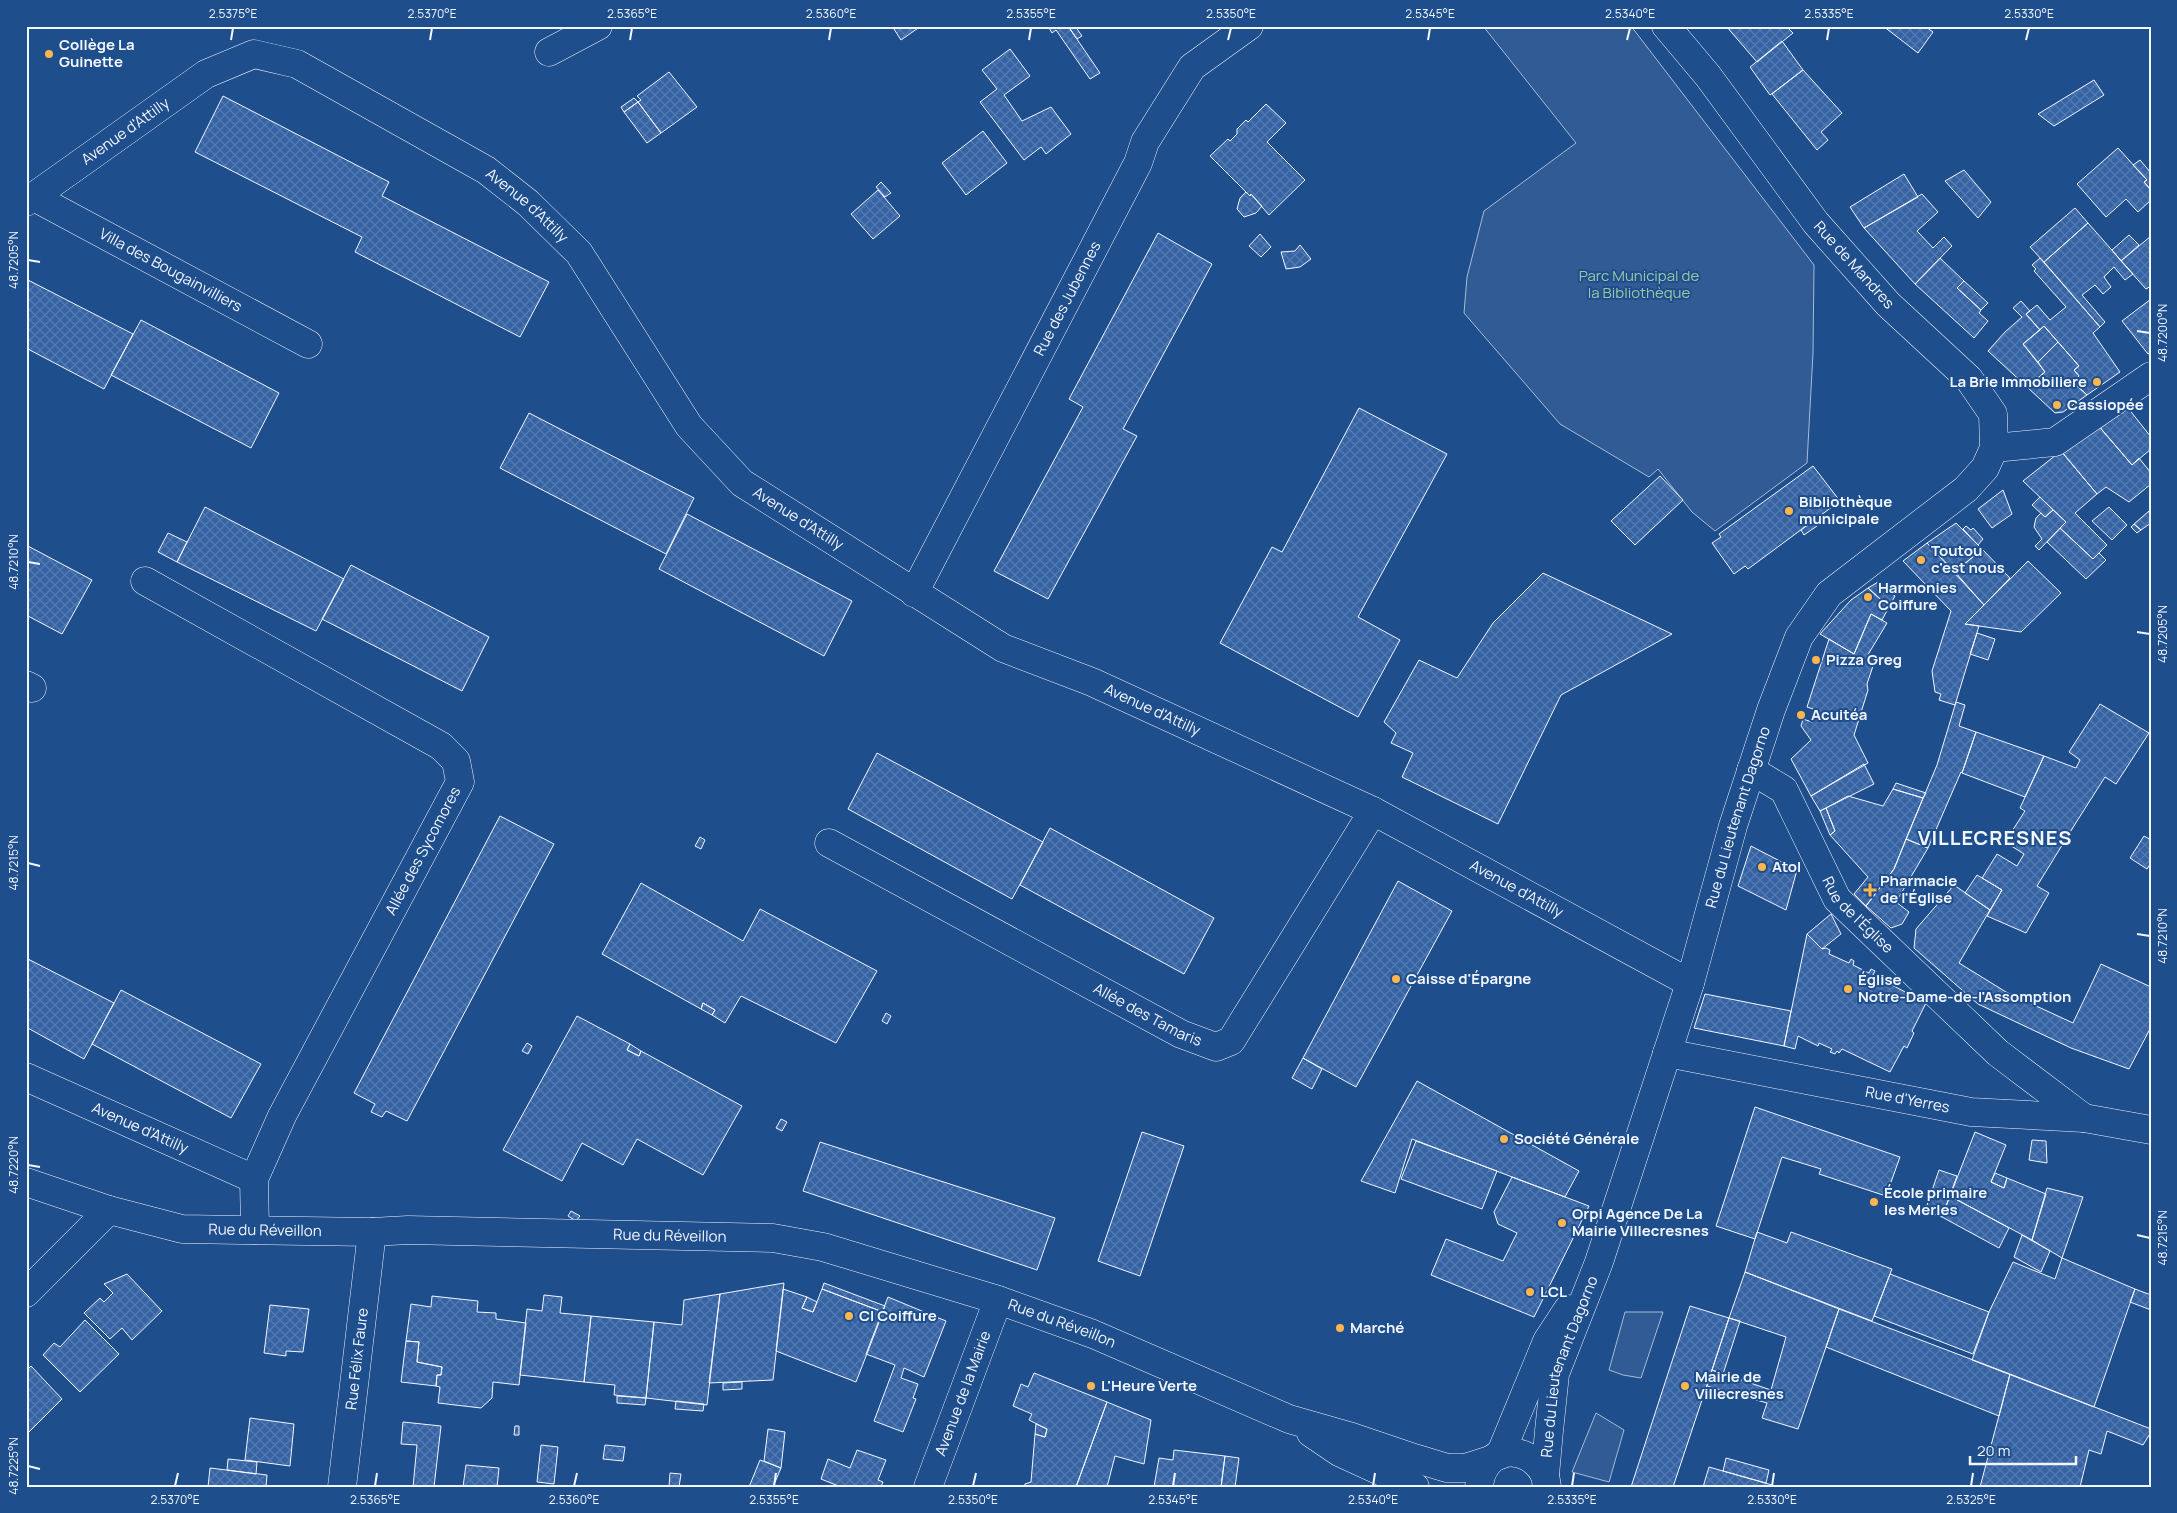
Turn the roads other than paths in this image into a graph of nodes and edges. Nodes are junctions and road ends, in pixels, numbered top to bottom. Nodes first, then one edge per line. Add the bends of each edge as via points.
1 (598, 26) edge
2 (1249, 26) edge
3 (1666, 26) edge
4 (1684, 26) edge
5 (549, 52) dead end
6 (1708, 76) junction
7 (30, 200) edge
8 (308, 344) dead end
9 (2151, 376) edge
10 (1994, 448) junction
11 (145, 581) dead end
12 (914, 593) junction
13 (1751, 770) junction
14 (1372, 811) junction
15 (829, 843) dead end
16 (1690, 983) junction
17 (1667, 1054) junction
18 (26, 1077) edge
19 (2084, 1118) junction
20 (2151, 1130) edge
21 (254, 1180) junction
22 (26, 1182) edge
23 (110, 1210) junction
24 (255, 1230) junction
25 (372, 1232) junction
26 (1599, 1262) junction
27 (26, 1293) edge
28 (998, 1300) junction
29 (1289, 1419) junction
30 (1495, 1457) junction
31 (1546, 1481) edge
32 (342, 1487) edge
33 (928, 1487) edge
34 (1415, 1487) edge
35 (1479, 1487) edge

1 - 5 street
2 - 12 street, Rue des Jubennes via 1192,68 1145,142 1138,163
3 - 6 street, Rue de Mandres
4 - 6 street, Rue de Mandres
6 - 10 street, Rue de Mandres via 1816,223 1888,304 1969,379 1993,414
7 - 8 street, Villa des Bougainvilliers
7 - 12 street, Avenue d'Attilly via 206,74 254,54 297,64 486,170 528,203 579,252 688,426 742,483
9 - 10 street via 2055,442
10 - 13 street, Rue du Lieutenant Dagorno via 1985,468 1966,489 1829,594 1799,637
11 - 21 street, Allée des Sycomores via 441,746 456,761 460,782 286,1110
12 - 14 street, Avenue d'Attilly via 1003,648 1092,682
13 - 16 street, Rue du Lieutenant Dagorno
13 - 19 street, Rue de l'Église via 1784,790 1837,899 1998,1053
14 - 15 street, Allée des Tamaris via 1231,1041 1216,1047 1181,1034
14 - 16 street, Avenue d'Attilly
16 - 17 street, Rue du Lieutenant Dagorno
17 - 19 street, Rue d'Yerres via 1971,1112
17 - 26 street, Rue du Lieutenant Dagorno
18 - 21 street, Avenue d'Attilly
19 - 20 street, Rue d'Yerres
21 - 24 street
22 - 23 street, Rue du Réveillon
23 - 24 street, Rue du Réveillon via 182,1229
23 - 27 street
24 - 25 street, Rue du Réveillon
25 - 28 street, Rue du Réveillon via 408,1230 773,1238 823,1247
25 - 32 street, Rue Félix Faure
26 - 30 street, Rue du Lieutenant Dagorno via 1547,1341
26 - 31 street, Rue du Lieutenant Dagorno via 1555,1374
28 - 29 street, Rue du Réveillon via 1093,1334
28 - 33 street, Avenue de la Mairie
29 - 30 street, Rue du Réveillon via 1447,1468 1465,1468
29 - 34 street, Rue du Réveillon via 1339,1452
30 - 31 street, Rue du Lieutenant Dagorno via 1522,1453 1540,1465
30 - 35 street, Rue du Lieutenant Dagorno via 1483,1469

